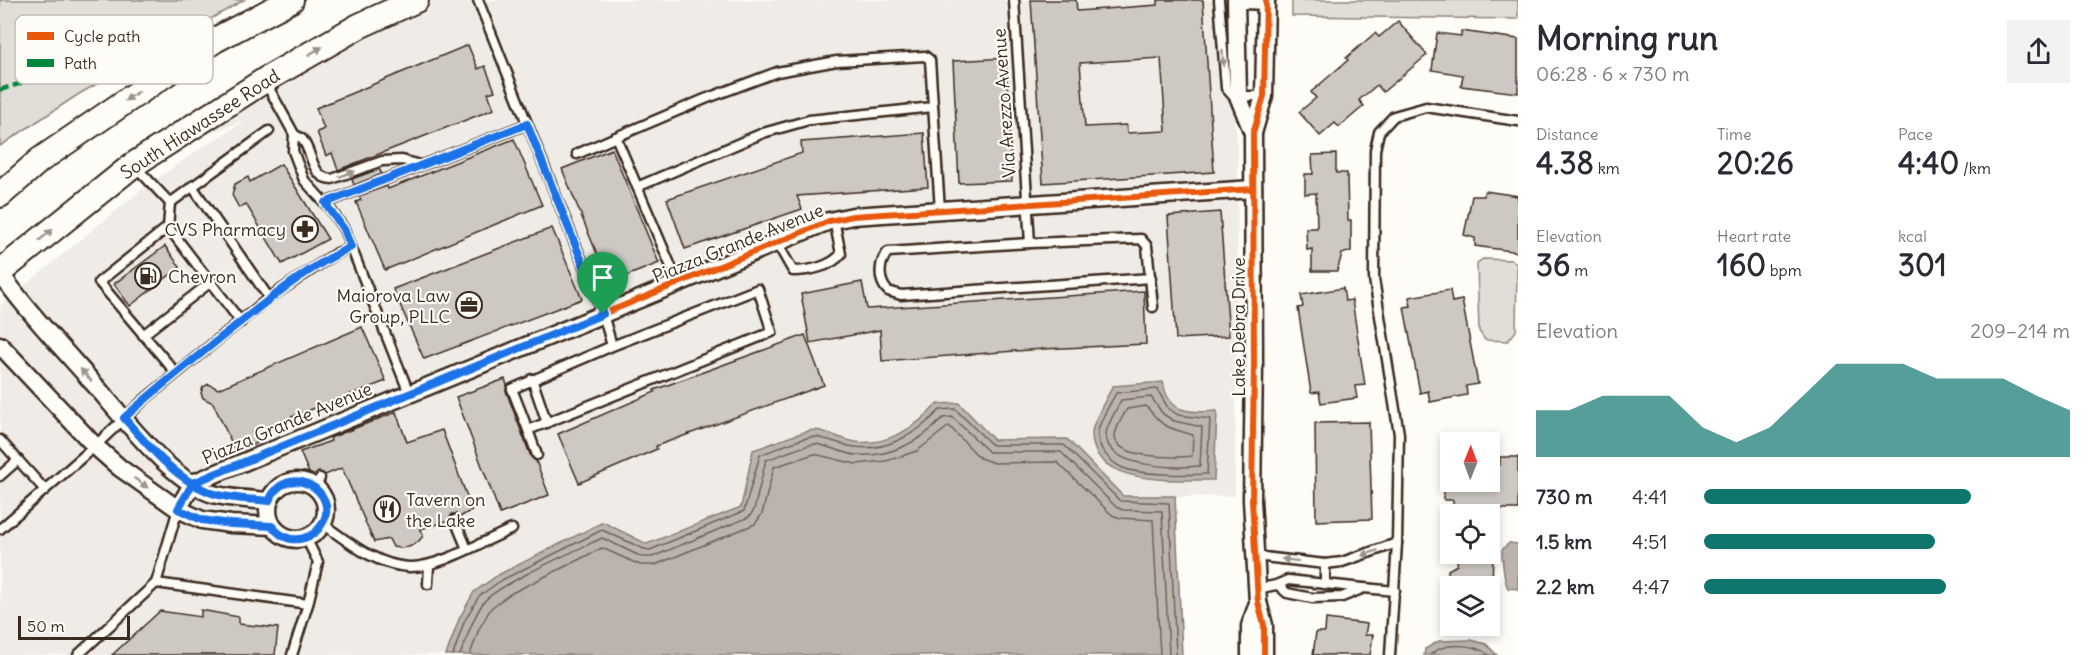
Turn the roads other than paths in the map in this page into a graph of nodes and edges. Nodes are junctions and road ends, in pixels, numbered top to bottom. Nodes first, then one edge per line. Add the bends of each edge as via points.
1 (291, 0) edge
2 (416, 0) edge
3 (478, 0) edge
4 (1014, 0) edge
5 (1219, 0) edge
6 (1236, 0) edge
7 (1244, 0) edge
8 (1266, 0) edge
9 (213, 41) edge
10 (265, 80) junction
11 (151, 84) edge
12 (1238, 96) junction
13 (1264, 96) junction
14 (933, 107) junction
15 (1518, 120) edge
16 (527, 124) junction
17 (269, 131) dead end
18 (1252, 133) junction
19 (294, 134) junction
20 (616, 137) junction
21 (577, 154) dead end
22 (133, 165) junction
23 (420, 165) junction
24 (192, 186) junction
25 (637, 187) junction
26 (1253, 189) junction
27 (0, 195) edge
28 (170, 203) junction
29 (325, 203) junction
30 (1028, 204) junction
31 (940, 210) junction
32 (834, 220) junction
33 (168, 227) junction
34 (777, 243) junction
35 (1030, 243) junction
36 (351, 247) junction
37 (0, 272) edge
38 (1151, 278) junction
39 (212, 281) junction
40 (678, 283) junction
41 (269, 298) junction
42 (1153, 307) dead end
43 (603, 314) junction
44 (241, 322) junction
45 (143, 335) junction
46 (0, 345) edge
47 (612, 346) junction
48 (176, 373) junction
49 (532, 379) junction
50 (409, 393) junction
51 (124, 418) junction
52 (547, 423) junction
53 (528, 430) junction
54 (0, 440) edge
55 (95, 446) junction
56 (537, 455) dead end
57 (18, 460) junction
58 (225, 469) junction
59 (0, 476) edge
60 (193, 483) junction
61 (45, 490) junction
62 (233, 497) junction
63 (269, 501) junction
64 (178, 509) junction
65 (455, 520) dead end
66 (323, 524) junction
67 (272, 526) junction
68 (0, 529) edge
69 (512, 529) dead end
70 (306, 538) junction
71 (1397, 543) junction
72 (467, 549) junction
73 (1255, 556) junction
74 (1325, 564) junction
75 (429, 565) junction
76 (156, 583) junction
77 (428, 584) dead end
78 (1325, 584) junction
79 (1278, 585) junction
80 (1364, 588) junction
81 (1395, 591) junction
82 (1258, 595) junction
83 (308, 604) junction
84 (78, 655) edge
85 (292, 655) edge
86 (1250, 655) edge
87 (1264, 655) edge
88 (1390, 655) edge

1 -> 9 street
10 -> 2 street, South Hiawassee Road via 359,26
3 - 16 lane
4 - 30 lane, Via Arezzo Avenue
5 -> 12 lane via 1225,86 1230,94
6 - 12 street, Lake Debra Drive
7 - 8 street
8 - 13 street, Lake Debra Drive
10 - 19 lane
10 - 22 street, South Hiawassee Road
11 -> 27 street via 40,160
12 - 13 lane
12 - 18 street, Lake Debra Drive
13 - 18 street, Lake Debra Drive
14 - 20 lane via 930,60 925,56 837,61 777,72
14 - 25 lane via 809,120 763,133
14 - 31 lane
15 - 71 lane via 1426,108 1394,117 1378,132 1374,279 1399,434
16 - 23 lane
16 - 43 lane
17 - 24 lane
18 - 26 street, Lake Debra Drive
19 -> 23 lane via 302,140 317,172 327,179 382,160
19 - 29 lane via 293,151 304,180
20 - 21 lane
20 - 25 lane
22 - 28 lane
37 -> 22 street, South Hiawassee Road
23 - 29 lane
24 - 28 lane
24 - 41 lane
25 - 40 lane
26 - 30 street, Piazza Grande Avenue
26 - 73 street, Lake Debra Drive
28 - 33 lane
29 - 36 lane via 344,229
30 - 31 street, Piazza Grande Avenue
30 - 35 lane, Via Arezzo Avenue
31 - 32 street, Piazza Grande Avenue
32 - 34 street, Piazza Grande Avenue
32 - 34 lane via 841,254 835,261 792,271
33 - 39 lane
33 - 45 lane via 99,282
34 - 40 street, Piazza Grande Avenue
35 - 38 lane via 1141,239 1147,246
35 - 38 lane via 888,252 880,270 882,280 888,291 900,295
36 - 41 lane
36 - 50 lane
51 -> 37 street
38 - 42 lane
39 - 44 lane
39 - 45 lane
40 - 43 street, Piazza Grande Avenue
41 - 44 lane
43 - 47 lane
43 - 50 street, Piazza Grande Avenue
44 - 48 lane
45 - 48 lane
46 - 55 street
47 - 49 lane
47 - 52 lane via 758,289 772,332
48 - 51 lane
49 - 52 lane
49 - 53 lane via 512,389
50 - 58 street, Piazza Grande Avenue
51 - 55 lane
51 - 60 street via 156,454
52 - 53 lane
53 - 56 lane
54 - 57 lane
55 - 61 lane
55 -> 64 street
57 - 59 lane
57 - 61 lane
58 - 60 street, Piazza Grande Avenue
58 - 62 street via 225,488
60 - 62 street via 209,492
60 - 64 street, Piazza Grande Avenue
61 - 68 lane
62 - 63 street
63 - 66 street via 274,491 287,483 318,483 325,502
63 - 67 street via 267,512
64 - 67 street via 202,520
64 - 76 lane
65 - 72 lane
66 - 70 street
66 - 75 lane via 381,560 407,567
67 - 70 street via 287,538
69 - 72 lane
70 - 83 lane via 318,562
71 -> 74 lane
71 - 81 lane
72 - 75 lane
74 -> 73 lane
73 - 82 street, Lake Debra Drive
74 - 78 lane
75 - 77 lane
76 - 83 lane
76 - 84 lane
78 - 79 lane via 1288,580
78 - 80 lane
79 - 80 lane via 1287,592 1312,598 1342,597
79 - 82 lane
80 - 81 lane
81 - 88 lane
82 - 86 street, Lake Debra Drive via 1250,626
82 - 87 street, Lake Debra Drive
83 - 85 lane

